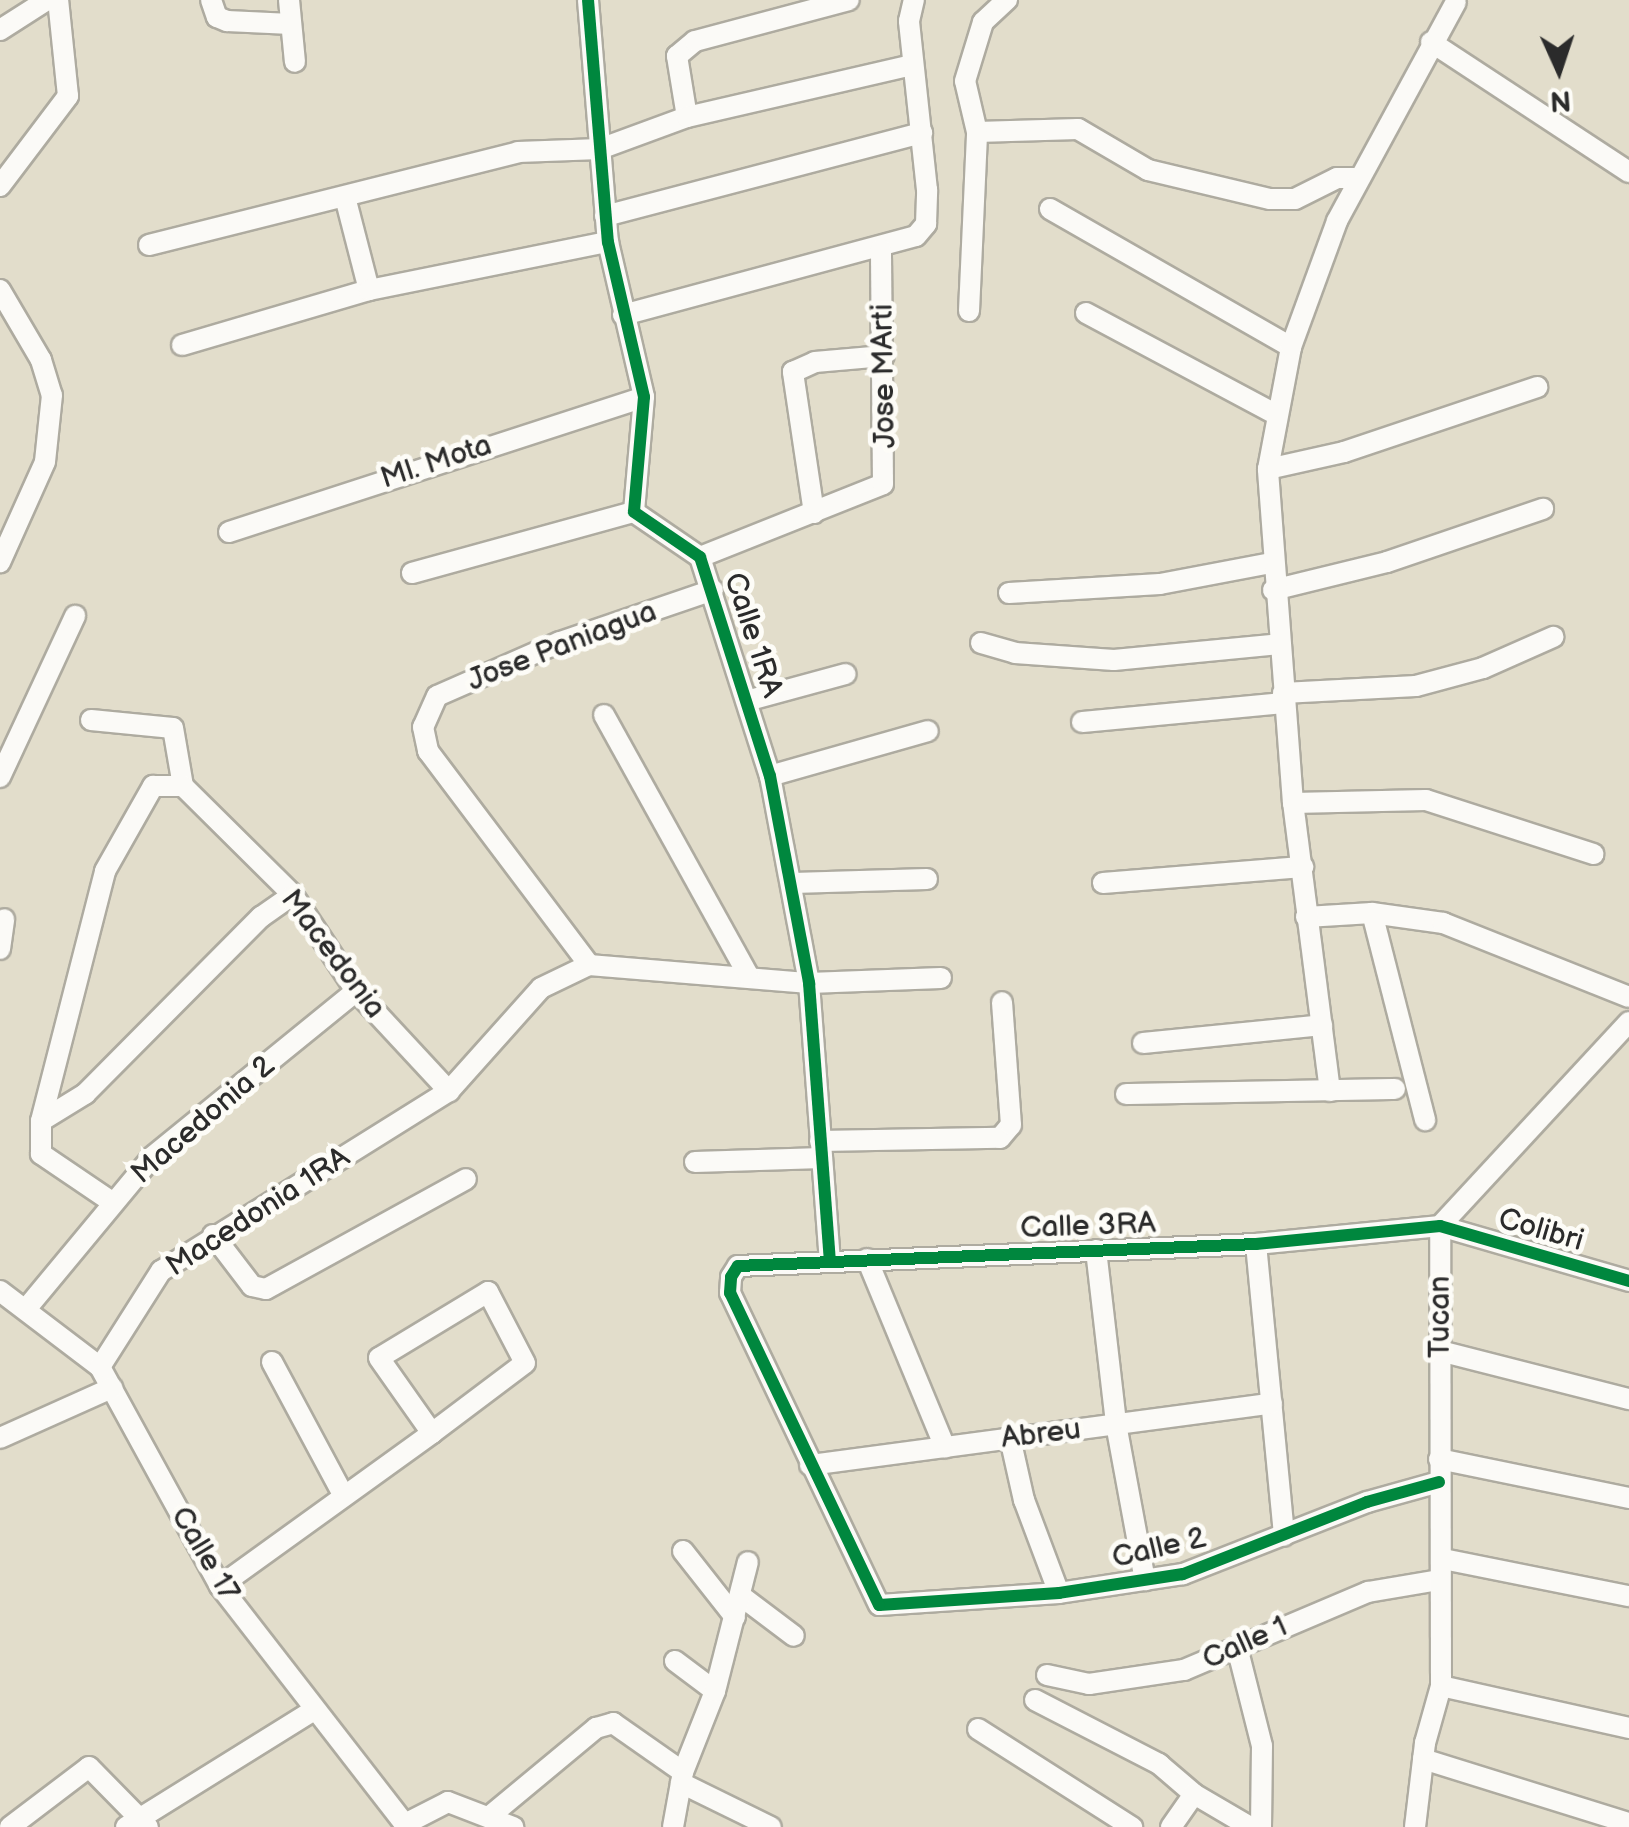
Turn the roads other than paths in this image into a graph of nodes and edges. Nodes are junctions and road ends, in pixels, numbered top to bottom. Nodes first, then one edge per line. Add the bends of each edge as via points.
1 (47, 0) edge
2 (58, 0) edge
3 (211, 0) edge
4 (288, 0) edge
5 (588, 0) edge
6 (848, 0) edge
7 (914, 0) edge
8 (1007, 0) edge
9 (1456, 2) edge
10 (291, 24) junction
11 (0, 30) edge
12 (1431, 42) junction
13 (295, 62) dead end
14 (912, 65) junction
15 (687, 117) junction
16 (922, 132) junction
17 (978, 132) junction
18 (600, 150) junction
19 (1629, 172) edge
20 (1356, 178) junction
21 (0, 186) edge
22 (344, 197) junction
23 (1050, 210) dead end
24 (605, 216) junction
25 (608, 242) junction
26 (149, 245) dead end
27 (881, 249) junction
28 (0, 290) edge
29 (369, 290) junction
30 (969, 310) dead end
31 (1086, 313) dead end
32 (623, 314) junction
33 (182, 345) dead end
34 (1291, 347) junction
35 (884, 356) junction
36 (1537, 387) dead end
37 (644, 398) junction
38 (1274, 414) junction
39 (1268, 469) junction
40 (1543, 509) dead end
41 (634, 512) junction
42 (814, 514) junction
43 (228, 532) dead end
44 (700, 557) junction
45 (0, 562) edge
46 (1271, 563) junction
47 (412, 573) dead end
48 (713, 590) junction
49 (1273, 590) junction
50 (1009, 593) dead end
51 (74, 616) dead end
52 (1553, 637) dead end
53 (981, 644) dead end
54 (1279, 644) junction
55 (846, 674) dead end
56 (1283, 698) junction
57 (750, 700) junction
58 (604, 716) dead end
59 (91, 720) dead end
60 (1082, 722) dead end
61 (928, 731) dead end
62 (770, 776) junction
63 (0, 777) edge
64 (175, 784) junction
65 (1293, 803) junction
66 (1593, 854) dead end
67 (1303, 868) junction
68 (927, 880) dead end
69 (794, 883) junction
70 (1103, 884) dead end
71 (292, 896) junction
72 (1372, 913) junction
73 (1306, 917) junction
74 (4, 919) dead end
75 (0, 949) edge
76 (589, 965) junction
77 (749, 977) junction
78 (941, 978) dead end
79 (809, 983) junction
80 (356, 992) junction
81 (1629, 998) edge
82 (1002, 1002) dead end
83 (1629, 1022) edge
84 (1322, 1025) junction
85 (1143, 1043) dead end
86 (1395, 1089) dead end
87 (1330, 1090) junction
88 (449, 1092) junction
89 (1126, 1094) dead end
90 (41, 1120) junction
91 (1425, 1120) dead end
92 (821, 1150) junction
93 (696, 1162) dead end
94 (466, 1179) dead end
95 (112, 1202) junction
96 (1440, 1226) junction
97 (213, 1235) junction
98 (1256, 1244) junction
99 (1096, 1250) junction
100 (867, 1260) junction
101 (830, 1261) junction
102 (1629, 1281) edge
103 (0, 1291) edge
104 (26, 1309) junction
105 (1440, 1351) junction
106 (272, 1362) dead end
107 (100, 1367) junction
108 (112, 1388) junction
109 (1629, 1399) edge
110 (1272, 1403) junction
111 (1116, 1424) junction
112 (432, 1432) junction
113 (0, 1438) edge
114 (1010, 1438) junction
115 (945, 1447) junction
116 (1439, 1459) junction
117 (810, 1464) junction
118 (1439, 1482) junction
119 (344, 1496) junction
120 (1629, 1498) edge
121 (1284, 1536) junction
122 (684, 1551) dead end
123 (748, 1562) dead end
124 (1441, 1570) junction
125 (1145, 1580) junction
126 (220, 1586) junction
127 (1059, 1593) junction
128 (741, 1596) junction
129 (1629, 1596) edge
130 (735, 1617) junction
131 (794, 1636) dead end
132 (1238, 1651) junction
133 (676, 1661) dead end
134 (1048, 1676) dead end
135 (1441, 1686) junction
136 (715, 1691) junction
137 (1035, 1700) dead end
138 (314, 1710) junction
139 (1629, 1728) edge
140 (978, 1729) dead end
141 (1423, 1759) junction
142 (682, 1777) junction
143 (1194, 1794) junction
144 (490, 1816) junction
145 (138, 1823) edge
146 (1629, 1823) edge
147 (406, 1826) edge
148 (10, 1827) edge
149 (513, 1827) edge
150 (673, 1827) edge
151 (771, 1827) edge
152 (1132, 1827) edge
153 (1172, 1827) edge
154 (1250, 1827) edge
155 (1261, 1827) edge
156 (1416, 1827) edge

1 - 11 street
2 - 21 street via 68,96
3 - 10 street via 217,18 227,21
4 - 10 street
5 - 18 street
6 - 15 street via 695,41 677,56
7 - 14 street
8 - 17 street via 983,22 965,81
9 - 12 street
10 - 13 street
12 - 19 street
12 - 20 street
14 - 15 street
14 - 16 street
15 - 18 street
16 - 24 street
16 - 27 street via 926,224 916,236
17 - 20 street via 1078,129 1148,170 1270,198 1295,199 1337,178
17 - 30 street
18 - 22 street via 518,152
18 - 24 street
20 - 34 street
22 - 26 street
22 - 29 street
23 - 34 street
24 - 25 street
25 - 29 street
25 - 32 street
27 - 32 street
27 - 35 street, Jose MArti
28 - 45 street via 52,395 44,462
29 - 33 street
31 - 38 street
32 - 37 street
34 - 38 street
35 - 42 street, Jose MArti via 884,484
35 - 42 street via 816,362 793,372
36 - 39 street via 1373,443
37 - 41 street
37 - 43 street, Ml. Mota
38 - 39 street
39 - 46 street
40 - 49 street via 1387,562
41 - 44 street, Calle 1RA
41 - 47 street
42 - 44 street, Jose MArti
44 - 48 street, Calle 1RA
46 - 49 street
46 - 50 street via 1160,584
48 - 57 street, Calle 1RA
48 - 76 street, Jose Paniagua via 560,642 437,696 428,708 428,750
49 - 54 street
51 - 63 street
52 - 56 street via 1483,668 1416,686
53 - 54 street via 1114,660
54 - 56 street
55 - 57 street
56 - 60 street
56 - 65 street
57 - 62 street, Calle 1RA
58 - 77 street
59 - 64 street via 174,728
61 - 62 street
62 - 69 street, Calle 1RA
64 - 71 street, Macedonia
64 - 90 street via 153,786 105,871
65 - 66 street via 1426,800
65 - 67 street
67 - 70 street
67 - 73 street
68 - 69 street
69 - 79 street, Calle 1RA
71 - 80 street, Macedonia
71 - 90 street via 262,917 85,1094
72 - 73 street
72 - 81 street via 1443,923
72 - 91 street
73 - 84 street
74 - 75 street
76 - 77 street
76 - 88 street via 541,988
77 - 79 street
78 - 79 street
79 - 92 street, Calle 1RA
80 - 88 street, Macedonia
80 - 95 street, Macedonia 2 via 152,1156
82 - 92 street via 1011,1125 1000,1138
83 - 96 street
84 - 85 street
84 - 87 street
86 - 87 street
87 - 89 street
88 - 97 street, Macedonia 1RA
90 - 95 street via 41,1154
92 - 93 street
92 - 101 street, Calle 1RA
94 - 97 street via 266,1290 252,1286
95 - 104 street, Macedonia 2
96 - 98 street, Calle 3RA
96 - 102 street, Colibri
96 - 105 street, Tucan
97 - 107 street, Macedonia 1RA via 161,1271
98 - 99 street, Calle 3RA
98 - 110 street
99 - 100 street, Calle 3RA
99 - 111 street
100 - 101 street, Calle 3RA
100 - 115 street
101 - 117 street, Calle 3RA via 738,1266 730,1293
103 - 104 street, Calle 17
104 - 107 street, Calle 17
105 - 109 street
105 - 116 street, Tucan
106 - 119 street
107 - 108 street, Calle 17
108 - 113 street
108 - 126 street, Calle 17
110 - 111 street, Abreu
110 - 121 street
111 - 114 street, Abreu
111 - 125 street
112 - 112 street via 526,1360 488,1292 379,1358
112 - 119 street
114 - 115 street, Abreu
114 - 127 street via 1024,1500
115 - 117 street, Abreu
116 - 118 street, Tucan
116 - 120 street
117 - 127 street, Calle 2 via 878,1604
118 - 121 street, Calle 2
118 - 124 street, Tucan
119 - 126 street
121 - 125 street, Calle 2 via 1183,1574
122 - 130 street
123 - 128 street
124 - 129 street
124 - 132 street, Calle 1 via 1368,1592
124 - 135 street, Tucan
125 - 127 street, Calle 2
126 - 138 street, Calle 17
128 - 130 street
128 - 131 street
130 - 136 street
132 - 134 street, Calle 1 via 1141,1680 1089,1684
132 - 155 street via 1262,1746
133 - 136 street
135 - 139 street
135 - 141 street, Tucan
136 - 142 street
137 - 143 street via 1159,1764
138 - 145 street
138 - 147 street, Calle 17
140 - 152 street
141 - 146 street
141 - 156 street, Tucan
142 - 144 street via 613,1724 596,1728
142 - 150 street
142 - 151 street
143 - 153 street
143 - 154 street
144 - 147 street via 448,1802
144 - 149 street
145 - 148 street via 93,1768 86,1768

